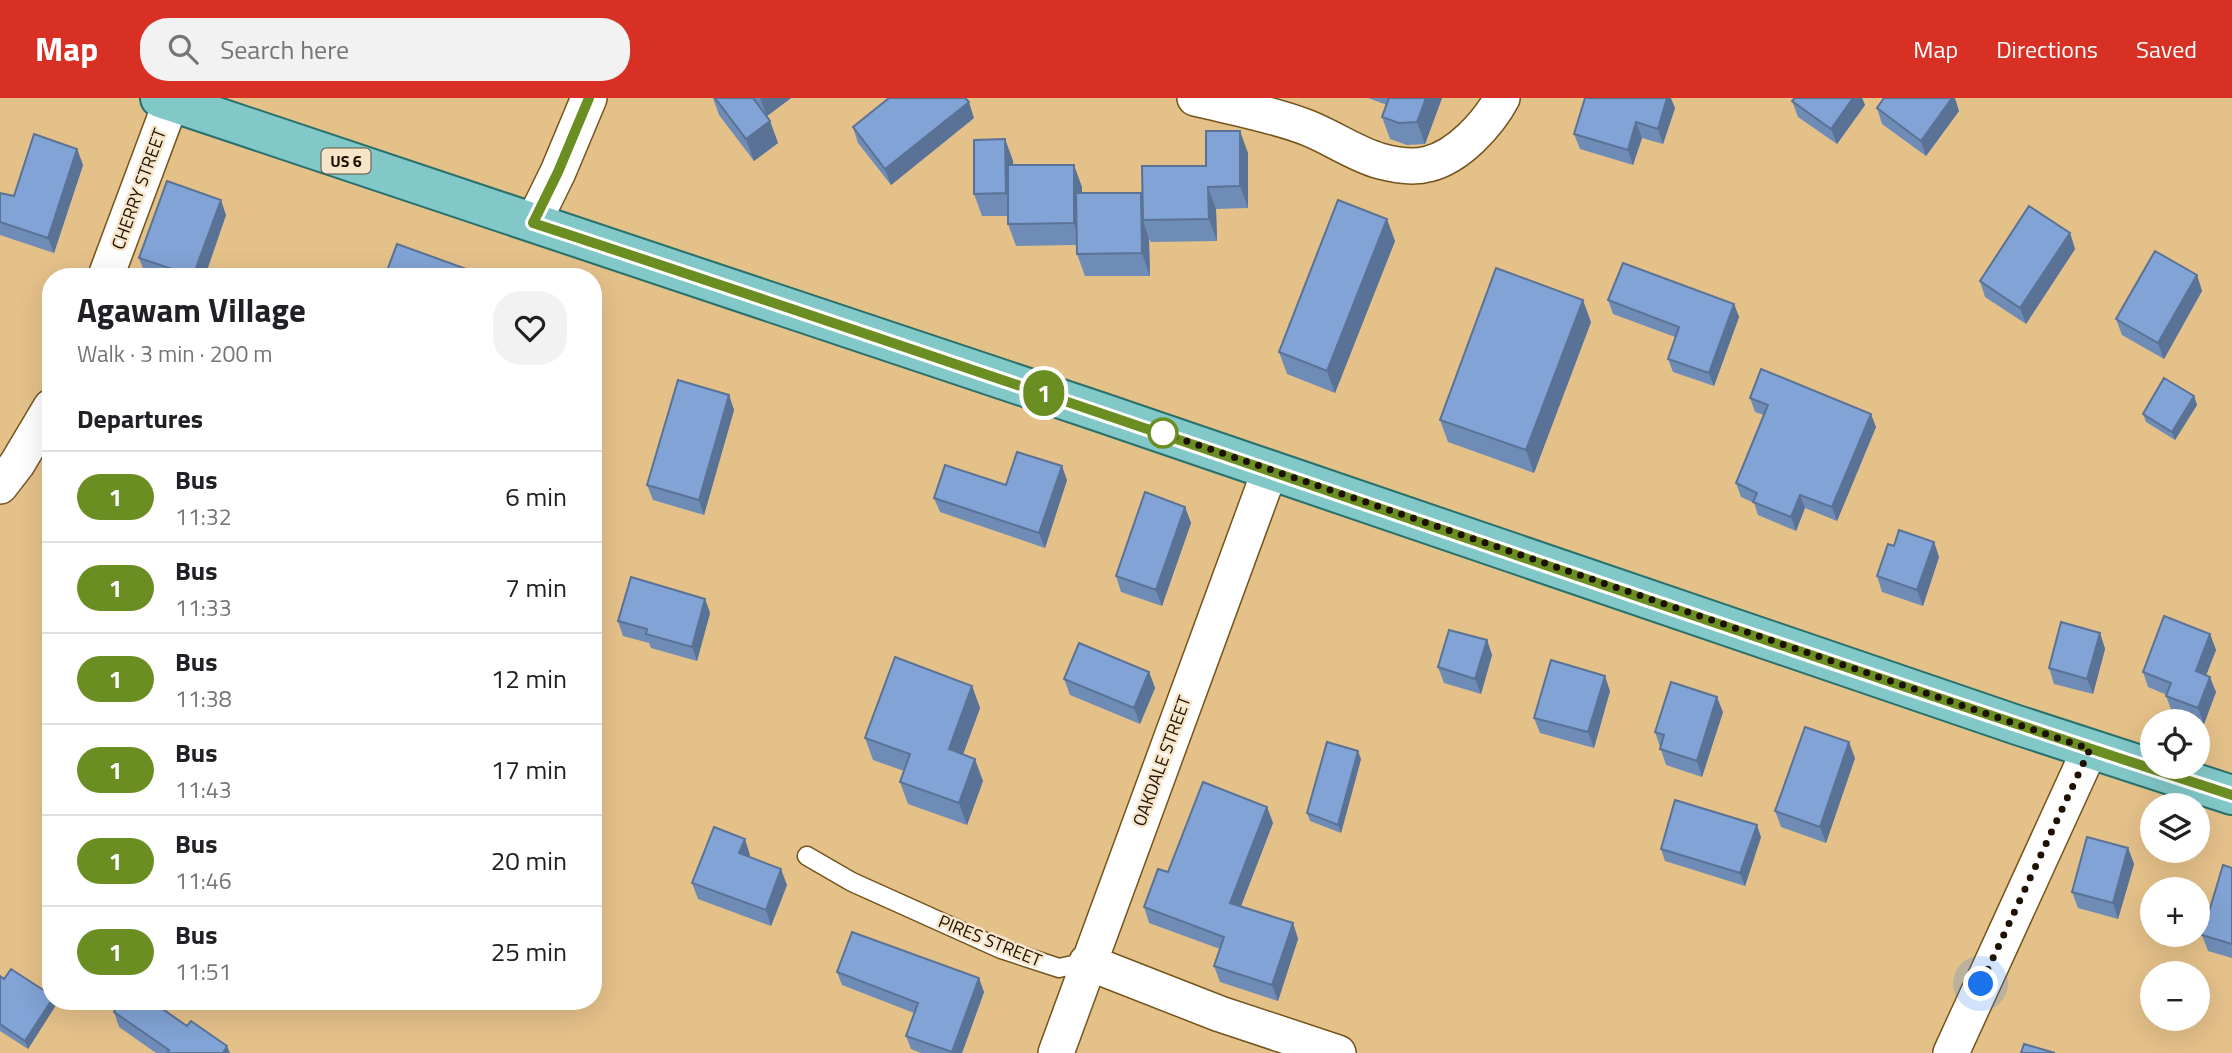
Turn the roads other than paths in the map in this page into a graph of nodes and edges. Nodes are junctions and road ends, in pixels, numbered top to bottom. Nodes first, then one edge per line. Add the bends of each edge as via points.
1 (589, 98) edge
2 (1195, 98) edge
3 (1502, 98) edge
4 (165, 100) edge
5 (533, 223) junction
6 (109, 268) edge
7 (42, 422) edge
8 (1270, 470) junction
9 (0, 486) edge
10 (2090, 749) junction
11 (2232, 795) edge
12 (807, 856) dead end
13 (1087, 962) junction
14 (1056, 1053) edge
15 (1338, 1053) edge
16 (1951, 1053) edge

1 - 5 street
2 - 3 street via 1308,128 1381,162 1413,166 1441,159 1459,147
4 - 5 main road, US 6
4 - 6 street, CHERRY STREET
5 - 8 main road, US 6
7 - 9 street
8 - 10 main road, US 6
8 - 13 street, OAKDALE STREET
10 - 11 main road, US 6
10 - 16 street
12 - 13 lane, PIRES STREET via 852,882 1001,950 1059,968
13 - 14 street, OAKDALE STREET
13 - 15 street, PIRES STREET via 1220,1014

